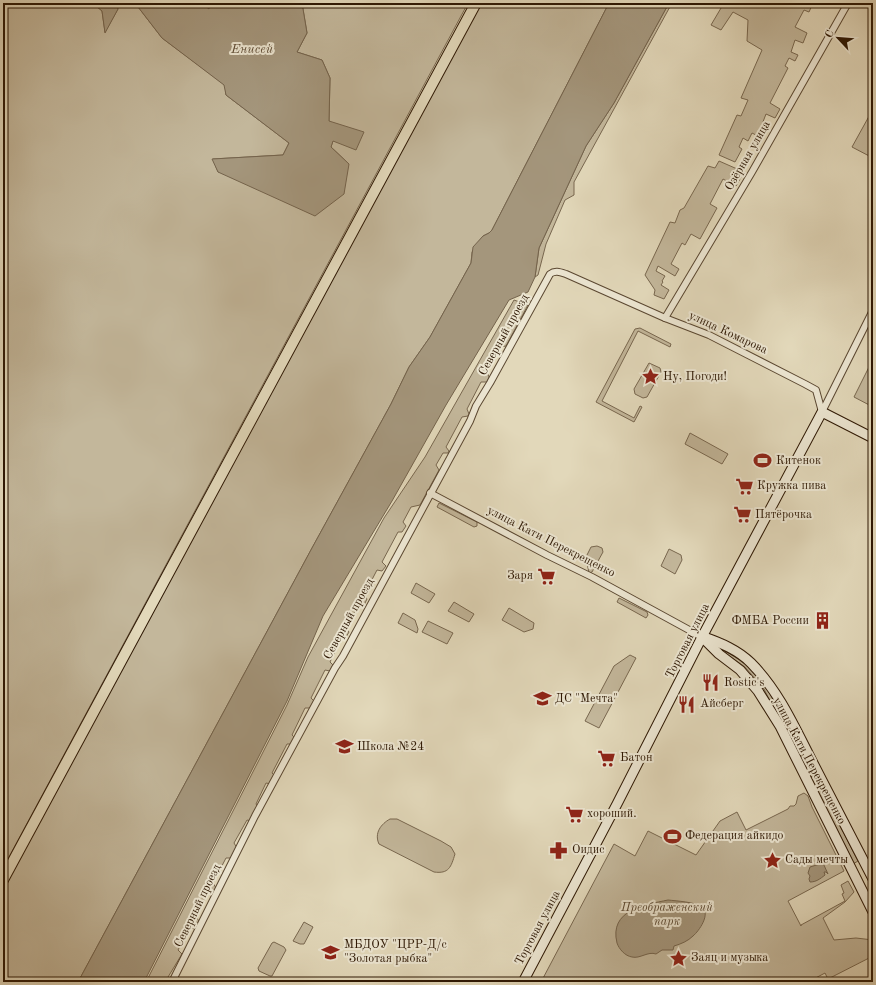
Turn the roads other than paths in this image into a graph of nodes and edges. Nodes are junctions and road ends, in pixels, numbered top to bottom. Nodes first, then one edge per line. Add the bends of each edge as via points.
1 (476, 3) edge
2 (848, 3) edge
3 (553, 272) joint
4 (873, 310) edge
5 (665, 318) junction
6 (822, 412) junction
7 (873, 438) edge
8 (430, 493) junction
9 (702, 637) junction
10 (873, 879) edge
11 (3, 880) edge
12 (873, 912) edge
13 (172, 982) edge
14 (523, 982) edge

1 - 11 main road
2 - 5 street, Озёрная улица
3 - 5 street, улица Комарова via 566,274
3 - 8 street, Северный проезд via 476,406
4 - 6 street, Торговая улица
5 - 6 street, улица Комарова via 709,335 816,390
6 - 7 street
6 - 9 street, Торговая улица
8 - 9 street, улица Кати Перекрещенко
8 - 13 street, Северный проезд via 256,816
9 - 10 street, улица Кати Перекрещенко via 724,644 740,654 773,688
9 - 12 street, улица Кати Перекрещенко via 740,670 780,726
9 - 14 street, Торговая улица

